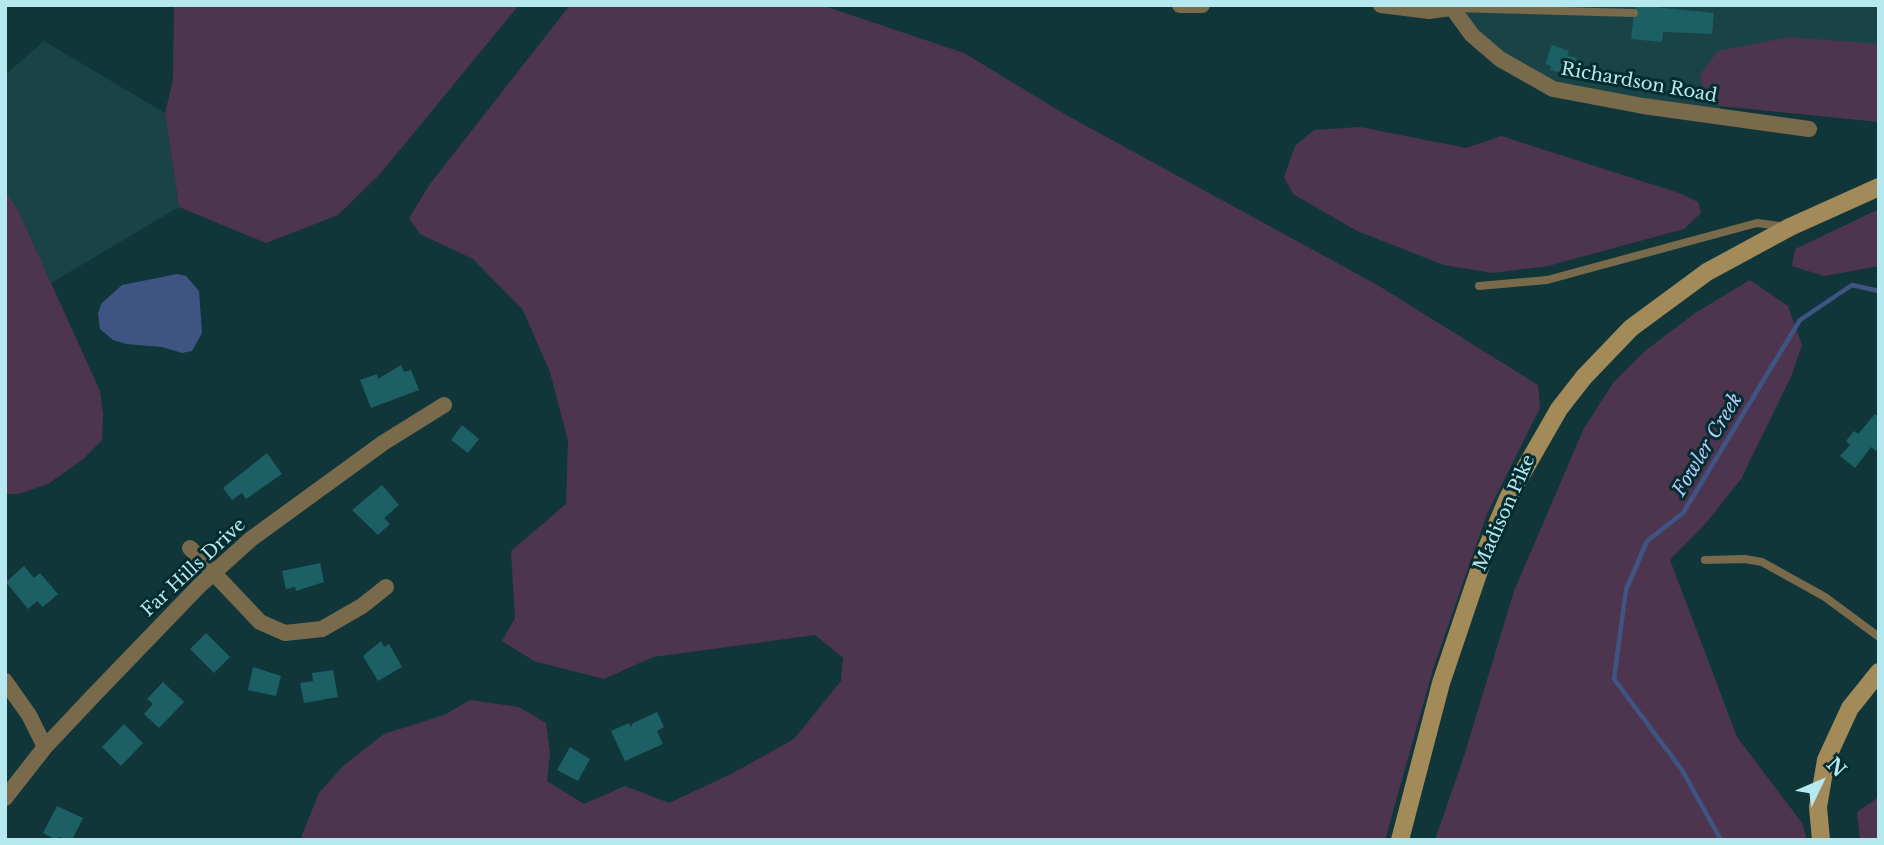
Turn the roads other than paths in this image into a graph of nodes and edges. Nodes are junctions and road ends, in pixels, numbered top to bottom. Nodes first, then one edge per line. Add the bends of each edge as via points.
1 (1180, 5) edge
2 (1202, 5) edge
3 (1381, 5) edge
4 (1451, 7) edge
5 (1634, 13) dead end
6 (1809, 129) dead end
7 (1879, 187) edge
8 (1790, 227) junction
9 (1479, 286) dead end
10 (444, 405) dead end
11 (190, 548) dead end
12 (1705, 560) dead end
13 (212, 575) junction
14 (386, 587) dead end
15 (1879, 637) edge
16 (1879, 672) edge
17 (5, 681) edge
18 (45, 747) junction
19 (5, 799) edge
20 (1399, 840) edge
21 (1821, 840) edge

1 - 2 street
3 - 4 street via 1429,11
4 - 5 lane
4 - 6 street, Richardson Road via 1472,36 1500,59 1553,89
7 - 8 street, Madison Pike
8 - 9 lane via 1757,223 1547,280
8 - 20 street, Madison Pike via 1707,272 1632,328 1584,377 1533,449 1486,550 1445,671
10 - 13 street, Far Hills Drive via 383,443 251,539
11 - 13 street
12 - 15 lane via 1762,562 1825,597
13 - 14 street via 260,622 295,634 336,622
13 - 18 street, Far Hills Drive
16 - 21 street via 1850,708 1826,760 1818,807
17 - 18 street
18 - 19 street, Far Hills Drive

